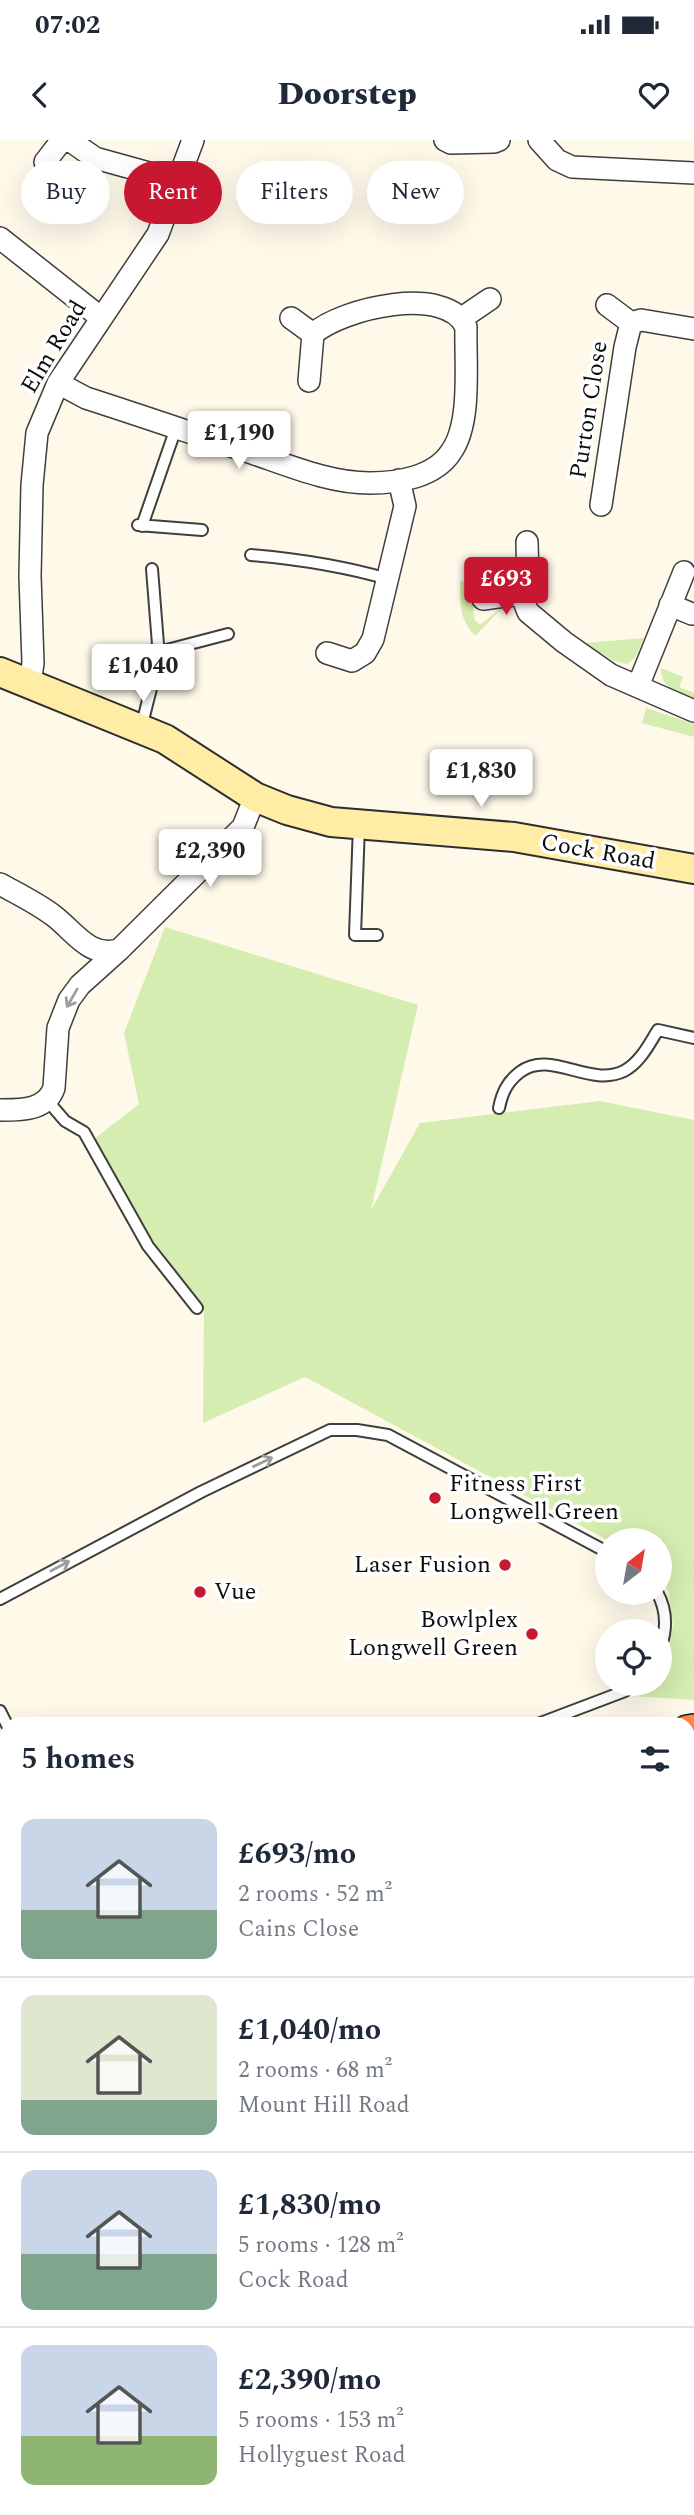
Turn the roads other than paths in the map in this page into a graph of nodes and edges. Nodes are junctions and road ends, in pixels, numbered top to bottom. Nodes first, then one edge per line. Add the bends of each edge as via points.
1 (62, 140) edge
2 (69, 140) edge
3 (193, 140) edge
4 (445, 140) edge
5 (499, 140) edge
6 (539, 140) edge
7 (46, 161) edge
8 (185, 161) edge
9 (124, 166) edge
10 (694, 173) edge
11 (162, 224) edge
12 (0, 238) edge
13 (490, 299) dead end
14 (607, 305) dead end
15 (100, 317) junction
16 (291, 318) dead end
17 (462, 318) junction
18 (631, 324) junction
19 (694, 329) edge
20 (313, 334) junction
21 (309, 381) dead end
22 (58, 383) junction
23 (176, 428) junction
24 (399, 480) junction
25 (601, 505) dead end
26 (202, 530) dead end
27 (527, 542) dead end
28 (251, 555) dead end
29 (152, 569) dead end
30 (684, 572) dead end
31 (387, 579) junction
32 (521, 594) junction
33 (483, 599) dead end
34 (670, 605) junction
35 (692, 614) edge
36 (228, 634) dead end
37 (159, 652) junction
38 (327, 653) dead end
39 (0, 672) edge
40 (30, 684) junction
41 (638, 686) junction
42 (694, 711) edge
43 (141, 729) junction
44 (255, 797) junction
45 (359, 825) junction
46 (694, 869) edge
47 (0, 884) edge
48 (377, 935) dead end
49 (119, 950) junction
50 (694, 1038) edge
51 (47, 1100) junction
52 (499, 1108) dead end
53 (0, 1110) edge
54 (197, 1308) dead end
55 (595, 1546) edge
56 (0, 1599) edge
57 (612, 1696) edge
58 (556, 1717) edge

1 - 7 street
2 - 9 street via 95,158
3 - 8 street, Elm Road
4 - 5 street
6 - 10 street via 557,160 572,167
11 - 15 street, Elm Road via 134,273
12 - 15 street
13 - 17 street
14 - 18 street, Purton Close
15 - 22 street, Elm Road
16 - 20 street
17 - 20 street via 438,306 389,304 340,318
17 - 24 street via 466,327 461,433 451,453 431,472
18 - 19 street, Purton Close via 641,320
18 - 25 street, Purton Close
20 - 21 street
22 - 23 street via 86,398
22 - 40 street, Elm Road via 37,433 33,472
23 - 24 street via 326,478 369,483
23 - 26 lane via 139,525
24 - 31 street via 405,506
27 - 32 street via 528,581
28 - 31 lane via 292,558
29 - 37 lane
30 - 34 street
31 - 38 street via 373,639 365,653 352,661
32 - 33 street
32 - 41 street via 528,612 564,642 611,675
34 - 35 street
34 - 41 street
36 - 37 lane
37 - 43 lane
39 - 40 street, Cock Road
40 - 43 street, Cock Road
41 - 42 street
43 - 44 street, Cock Road via 165,739
44 - 45 street, Cock Road via 331,822
44 - 49 street via 243,827
45 - 46 street, Cock Road via 514,837
45 - 48 lane via 355,935
47 - 49 street via 55,916 94,950
49 -> 51 street via 69,999 58,1028 54,1088
50 - 52 lane via 658,1030 639,1059 623,1071 587,1074 541,1063 529,1066 505,1087
51 - 53 street via 31,1108
51 - 54 lane via 65,1121 84,1132 148,1246
56 -> 55 lane via 201,1492 330,1430 388,1435
57 - 58 lane

